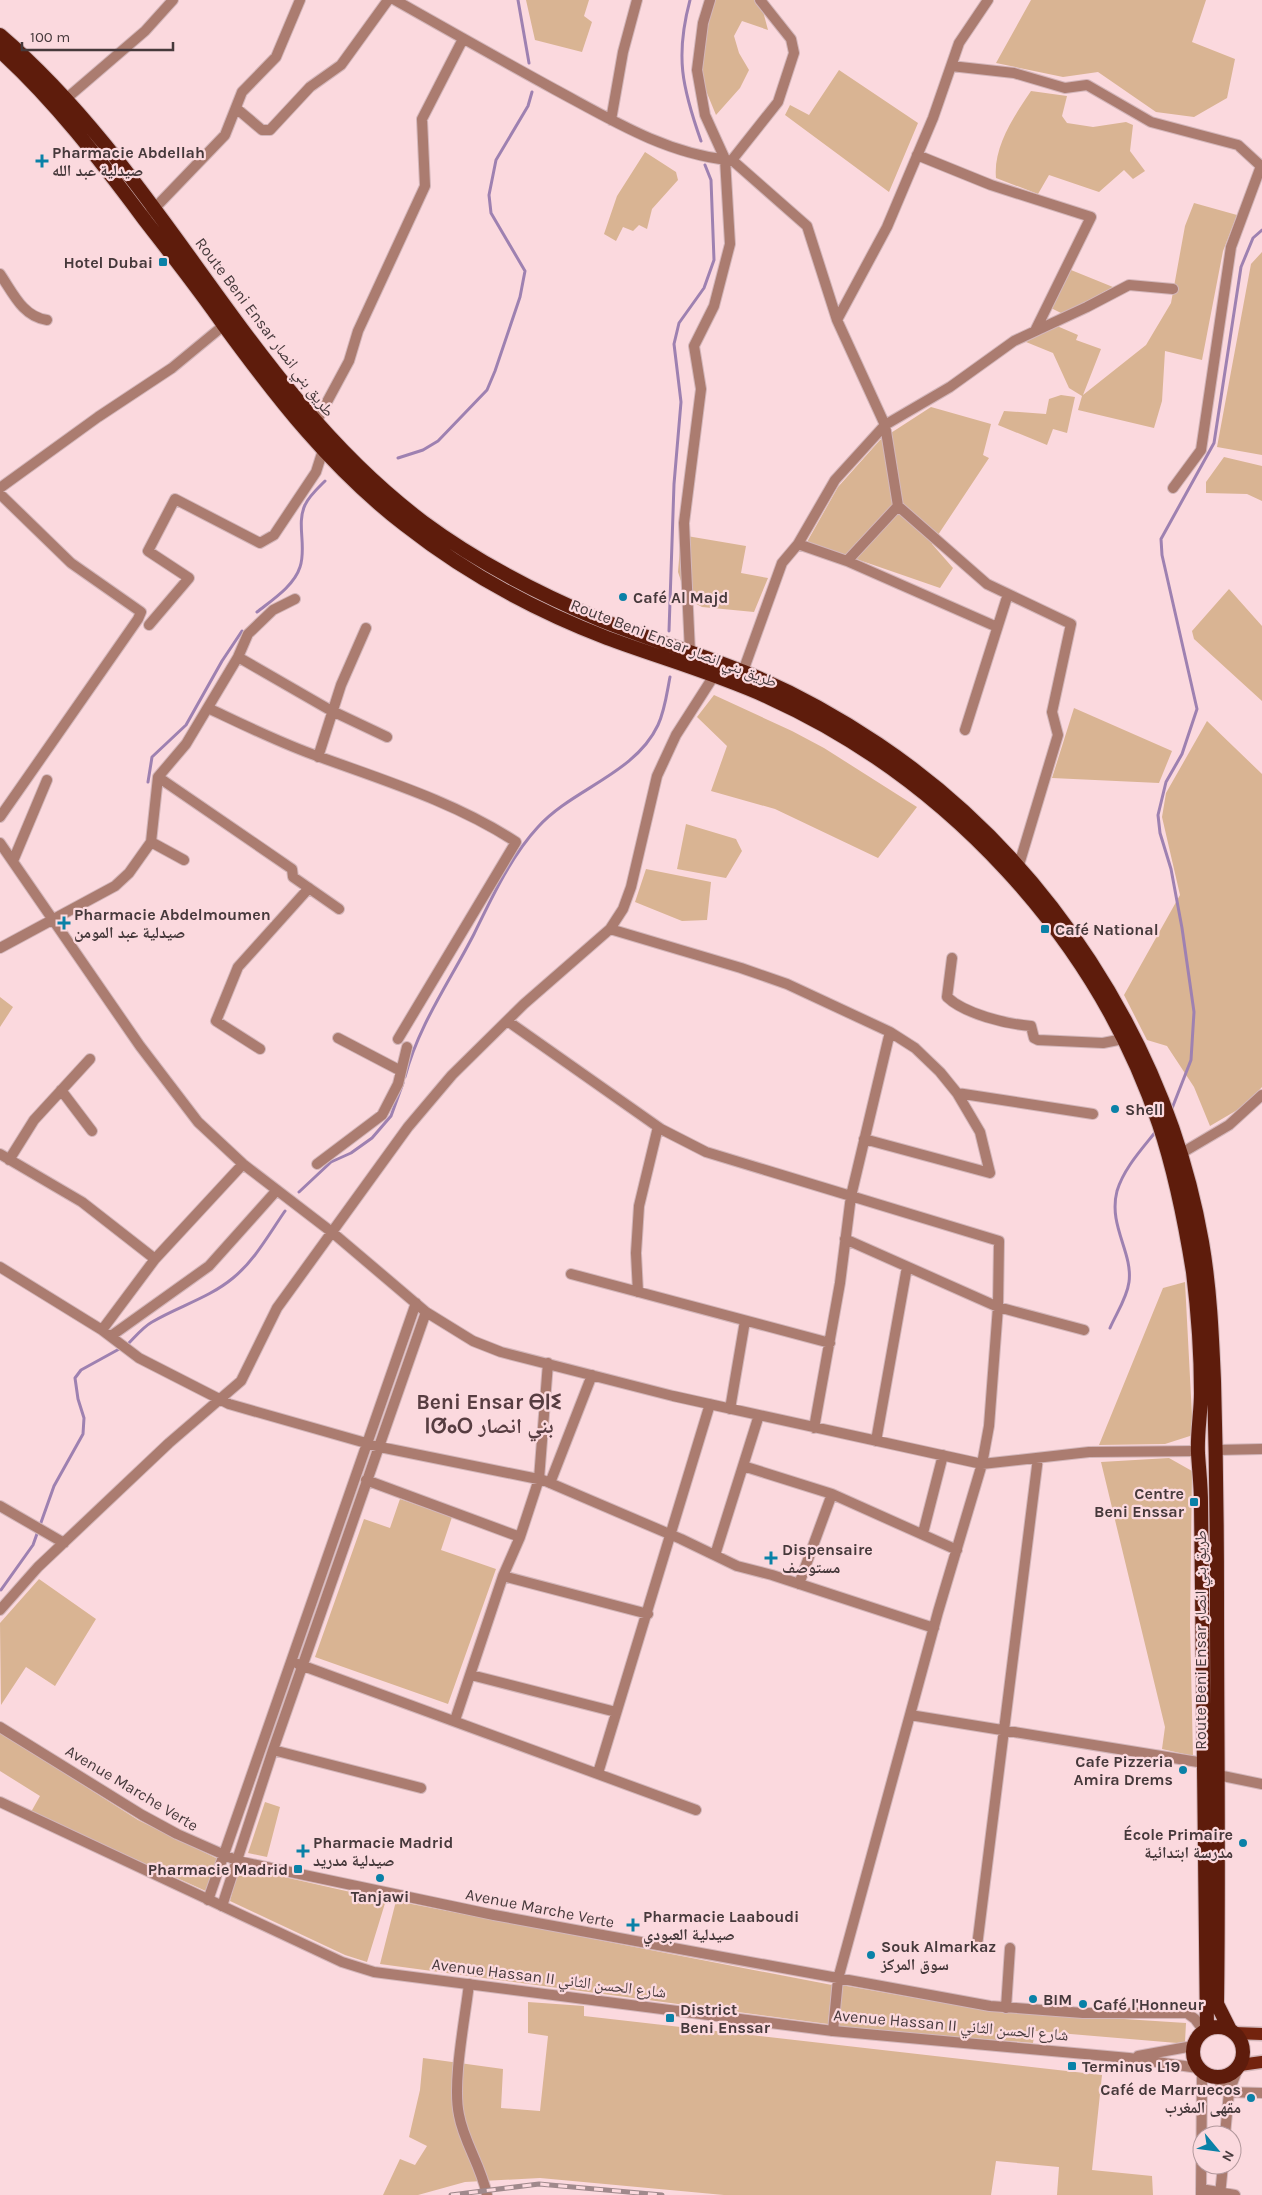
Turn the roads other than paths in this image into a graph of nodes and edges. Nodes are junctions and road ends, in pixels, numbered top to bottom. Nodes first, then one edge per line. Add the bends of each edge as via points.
1 (174, 0) edge
2 (300, 0) edge
3 (388, 0) edge
4 (395, 0) edge
5 (637, 0) edge
6 (710, 0) edge
7 (760, 0) edge
8 (988, 0) edge
9 (0, 35) edge
10 (462, 39) junction
11 (0, 51) edge
12 (951, 66) junction
13 (61, 103) junction
14 (236, 108) junction
15 (611, 120) junction
16 (918, 155) junction
17 (728, 160) junction
18 (1261, 167) edge
19 (149, 214) junction
20 (0, 274) edge
21 (1173, 289) dead end
22 (47, 320) dead end
23 (837, 320) junction
24 (229, 321) junction
25 (1035, 331) junction
26 (884, 425) junction
27 (312, 429) junction
28 (323, 450) junction
29 (0, 488) edge
30 (1173, 488) dead end
31 (0, 494) edge
32 (898, 506) junction
33 (798, 544) junction
34 (478, 558) junction
35 (847, 561) junction
36 (470, 572) junction
37 (1008, 594) junction
38 (295, 598) dead end
39 (149, 625) dead end
40 (997, 627) junction
41 (366, 628) dead end
42 (690, 652) junction
43 (238, 657) junction
44 (718, 669) junction
45 (740, 678) junction
46 (208, 708) junction
47 (332, 711) junction
48 (965, 730) dead end
49 (387, 737) dead end
50 (318, 757) junction
51 (158, 777) junction
52 (48, 780) dead end
53 (0, 817) edge
54 (151, 842) junction
55 (0, 843) edge
56 (184, 860) dead end
57 (13, 861) junction
58 (1018, 868) junction
59 (309, 888) junction
60 (339, 909) dead end
61 (53, 918) junction
62 (610, 929) junction
63 (0, 948) edge
64 (952, 958) dead end
65 (509, 1022) junction
66 (890, 1032) junction
67 (338, 1038) dead end
68 (398, 1039) dead end
69 (1123, 1040) junction
70 (407, 1047) dead end
71 (260, 1049) dead end
72 (90, 1059) dead end
73 (401, 1071) junction
74 (61, 1090) junction
75 (957, 1093) junction
76 (1262, 1095) edge
77 (1093, 1114) dead end
78 (1163, 1117) junction
79 (658, 1127) junction
80 (92, 1131) dead end
81 (1169, 1137) junction
82 (864, 1139) junction
83 (0, 1154) edge
84 (1180, 1154) junction
85 (10, 1160) junction
86 (243, 1164) junction
87 (317, 1164) dead end
88 (277, 1190) junction
89 (851, 1196) junction
90 (333, 1233) junction
91 (845, 1239) junction
92 (154, 1260) junction
93 (0, 1267) edge
94 (907, 1267) junction
95 (571, 1274) dead end
96 (638, 1292) junction
97 (416, 1303) junction
98 (998, 1307) junction
99 (426, 1312) junction
100 (745, 1320) junction
101 (102, 1330) junction
102 (1084, 1330) dead end
103 (113, 1338) junction
104 (830, 1343) junction
105 (548, 1363) junction
106 (592, 1375) junction
107 (219, 1400) junction
108 (710, 1404) junction
109 (730, 1409) junction
110 (759, 1415) junction
111 (814, 1428) junction
112 (876, 1441) junction
113 (367, 1443) junction
114 (380, 1447) junction
115 (1262, 1449) edge
116 (1216, 1451) junction
117 (1199, 1453) junction
118 (943, 1456) junction
119 (1038, 1458) junction
120 (982, 1464) junction
121 (743, 1466) junction
122 (539, 1479) junction
123 (366, 1480) junction
124 (550, 1483) junction
125 (832, 1494) junction
126 (0, 1506) edge
127 (922, 1533) junction
128 (672, 1535) junction
129 (520, 1537) junction
130 (64, 1543) junction
131 (957, 1550) junction
132 (715, 1555) junction
133 (503, 1576) junction
134 (799, 1584) junction
135 (0, 1610) edge
136 (648, 1614) junction
137 (934, 1628) junction
138 (292, 1661) junction
139 (303, 1665) junction
140 (471, 1675) junction
141 (616, 1712) junction
142 (910, 1715) junction
143 (0, 1720) edge
144 (455, 1720) junction
145 (0, 1727) edge
146 (1004, 1730) junction
147 (15, 1735) junction
148 (274, 1750) junction
149 (1209, 1770) junction
150 (598, 1773) junction
151 (1262, 1784) edge
152 (421, 1788) dead end
153 (0, 1802) edge
154 (696, 1810) dead end
155 (224, 1856) junction
156 (238, 1861) junction
157 (208, 1900) junction
158 (222, 1906) junction
159 (1211, 1939) junction
160 (977, 1946) dead end
161 (1010, 1948) dead end
162 (838, 1979) junction
163 (469, 1984) junction
164 (1006, 2008) junction
165 (1205, 2030) junction
166 (833, 2031) junction
167 (1232, 2031) junction
168 (1262, 2034) edge
169 (1193, 2046) junction
170 (1129, 2058) junction
171 (1262, 2062) edge
172 (1239, 2067) junction
173 (1200, 2070) junction
174 (1216, 2078) junction
175 (1229, 2092) junction
176 (1262, 2093) edge
177 (1226, 2125) edge
178 (1222, 2175) edge
179 (1201, 2192) edge
180 (1220, 2194) edge
181 (487, 2195) edge
182 (1235, 2195) edge

1 - 13 street via 145,31
2 - 14 street via 276,57 246,85
3 - 14 street via 341,65 310,87 270,130 262,130
4 - 10 street
5 - 15 street
6 - 17 street via 703,23 697,70 705,115
7 - 17 street via 791,39 794,54 778,102
8 - 12 street via 959,42
9 - 13 highway, Route Beni Ensar طريق بني انصار
10 - 15 street
10 - 27 street via 422,119 425,186 358,331 349,361
11 - 13 highway, Route Beni Ensar طريق بني انصار
12 - 16 street
12 - 18 street via 1014,74 1065,88 1087,85 1151,122 1238,145
13 - 19 highway, Route Beni Ensar طريق بني انصار via 120,163
14 - 19 street via 220,141
15 - 17 street via 666,146
16 - 23 street via 887,228
16 - 25 street via 991,186 1091,217
17 - 23 street via 807,226
17 - 42 street via 730,244 714,306 694,346 701,389 684,522
18 - 30 street via 1231,247 1201,450
19 - 24 highway, Route Beni Ensar طريق بني انصار
20 - 22 street via 26,311
21 - 25 street via 1129,285
23 - 26 street
24 - 27 highway, Route Beni Ensar طريق بني انصار via 287,389
24 - 29 street via 172,368
25 - 26 street via 1014,340 950,386
26 - 32 street
26 - 33 street via 835,480
27 - 28 highway, Route Beni Ensar طريق بني انصار
27 - 34 highway, Route Beni Ensar طريق بني انصار via 397,501
28 - 36 highway, Route Beni Ensar طريق بني انصار via 392,515
28 - 39 street via 316,472 274,535 260,543 175,499 148,551 189,578
31 - 53 street via 70,564 141,612
32 - 35 street
32 - 37 street via 987,584
33 - 35 street
33 - 45 street via 782,563
34 - 36 highway
34 - 42 highway, Route Beni Ensar طريق بني انصار via 578,610
35 - 40 street
36 - 44 highway, Route Beni Ensar طريق بني انصار via 517,598 607,638
37 - 40 street
37 - 58 street via 1071,624 1052,712 1058,735
38 - 43 street via 273,610 248,634
40 - 48 street
41 - 47 street
42 - 44 highway, Route Beni Ensar طريق بني انصار
43 - 46 street
43 - 47 street
44 - 45 highway, Route Beni Ensar طريق بني انصار
44 - 62 street via 676,735 657,776 631,887 623,909
45 - 58 highway, Route Beni Ensar طريق بني انصار via 829,714 896,757 959,807
45 - 69 highway, Route Beni Ensar طريق بني انصار via 867,751 914,785 968,831 1053,927 1096,990
46 - 50 street
46 - 51 street via 186,744
47 - 49 street
47 - 50 street
50 - 68 street via 369,774 490,825 516,842
51 - 54 street
51 - 59 street via 292,869 294,878
52 - 57 street
54 - 56 street
54 - 61 street via 129,873 115,886
55 - 57 street
57 - 61 street
58 - 78 highway, Route Beni Ensar طريق بني انصار via 1104,983 1138,1046
59 - 60 street
59 - 71 street via 238,967 216,1021
61 - 63 street
61 - 86 street via 140,1046 198,1122
62 - 65 street via 524,1004
62 - 66 street via 786,984
64 - 69 street via 947,997 982,1015 1031,1026 1034,1038 1038,1040 1103,1043
65 - 79 street
65 - 90 street via 452,1075 408,1127
66 - 75 street via 915,1048
66 - 82 street
67 - 73 street
69 - 78 highway, Route Beni Ensar طريق بني انصار
70 - 73 street
72 - 74 street
73 - 87 street via 392,1100 382,1116
74 - 80 street
74 - 85 street via 34,1120
75 - 77 street
75 - 82 street via 980,1132 990,1173
76 - 84 street via 1229,1124
78 - 81 highway, Route Beni Ensar طريق بني انصار
79 - 89 street via 706,1152
79 - 96 street via 639,1206
81 - 84 highway, Route Beni Ensar طريق بني انصار
81 - 117 highway, Route Beni Ensar طريق بني انصار via 1197,1306 1201,1390
82 - 89 street
83 - 85 street
84 - 116 highway, Route Beni Ensar طريق بني انصار via 1198,1220 1207,1279
85 - 92 street via 82,1202
86 - 88 street
86 - 92 street
88 - 90 street
88 - 103 street via 209,1266
89 - 91 street
89 - 98 street via 999,1241
90 - 97 street
90 - 107 street via 277,1308 241,1381
91 - 94 street
91 - 104 street
92 - 101 street
93 - 101 street
94 - 98 street
94 - 112 street
95 - 96 street
96 - 100 street
97 - 99 street
97 - 113 street
98 - 102 street
98 - 120 street via 989,1426
99 - 105 street via 473,1341 501,1352
99 - 114 street
100 - 104 street
100 - 109 street
101 - 103 street
103 - 107 street via 127,1350
104 - 111 street
105 - 106 street
105 - 122 street
106 - 108 street
106 - 124 street
107 - 113 street
107 - 130 street
108 - 109 street
108 - 128 street
109 - 110 street
110 - 111 street
110 - 121 street
111 - 112 street
112 - 118 street
113 - 114 street
113 - 138 street
114 - 122 street
114 - 123 street
115 - 116 street
116 - 117 highway via 1202,1444
116 - 149 highway, Route Beni Ensar طريق بني انصار
117 - 119 street via 1089,1452
117 - 149 highway, Route Beni Ensar طريق بني انصار
118 - 120 street
118 - 127 street
119 - 120 street
119 - 146 street
120 - 131 street
121 - 125 street
121 - 132 street
122 - 124 street
122 - 129 street
123 - 129 street
123 - 139 street
124 - 128 street
125 - 127 street via 881,1521
125 - 134 street
126 - 130 street
127 - 131 street
128 - 132 street
128 - 136 street
129 - 133 street
130 - 135 street
131 - 137 street
132 - 134 street via 737,1566
133 - 136 street
133 - 140 street
134 - 137 street
136 - 141 street
137 - 142 street
138 - 139 street
138 - 155 street
139 - 144 street
139 - 148 street
140 - 141 street
140 - 144 street
141 - 150 street
142 - 146 street
142 - 162 street
143 - 147 street, Avenue Marche Verte
144 - 150 street
145 - 147 street, Avenue Marche Verte
146 - 149 street
146 - 160 street
147 - 155 street, Avenue Marche Verte via 131,1809
148 - 152 street
148 - 156 street
149 - 151 street
149 - 159 highway, Route Beni Ensar طريق بني انصار
150 - 154 street
153 - 157 street, Avenue Hassan II شارع الحسن الثاني
155 - 156 street, Avenue Marche Verte
155 - 157 street
156 - 158 street
156 - 162 street, Avenue Marche Verte via 494,1915
157 - 158 street, Avenue Hassan II شارع الحسن الثاني
158 - 163 street, Avenue Hassan II شارع الحسن الثاني via 349,1964 387,1974
159 - 165 highway, Route Beni Ensar طريق بني انصار
159 - 167 highway, Route Beni Ensar طريق بني انصار via 1217,2004
161 - 164 street
162 - 164 street, Avenue Marche Verte
162 - 166 street
163 - 166 street, Avenue Hassan II شارع الحسن الثاني
163 - 181 street via 458,2110
164 - 165 street, Avenue Marche Verte via 1083,2013 1187,2013
165 - 167 highway via 1219,2027
165 - 169 highway
166 - 170 street, Avenue Hassan II شارع الحسن الثاني
167 - 168 main road
167 - 172 highway via 1243,2048
169 - 170 street, Avenue Hassan II شارع الحسن الثاني
169 - 173 highway via 1193,2055
170 - 173 street, Avenue Hassan II شارع الحسن الثاني
171 - 172 main road
172 - 174 highway via 1230,2075
172 - 175 street
173 - 174 highway
173 - 179 street
174 - 175 street
175 - 176 street
175 - 177 street
178 - 180 street
179 - 180 street
180 - 182 street

